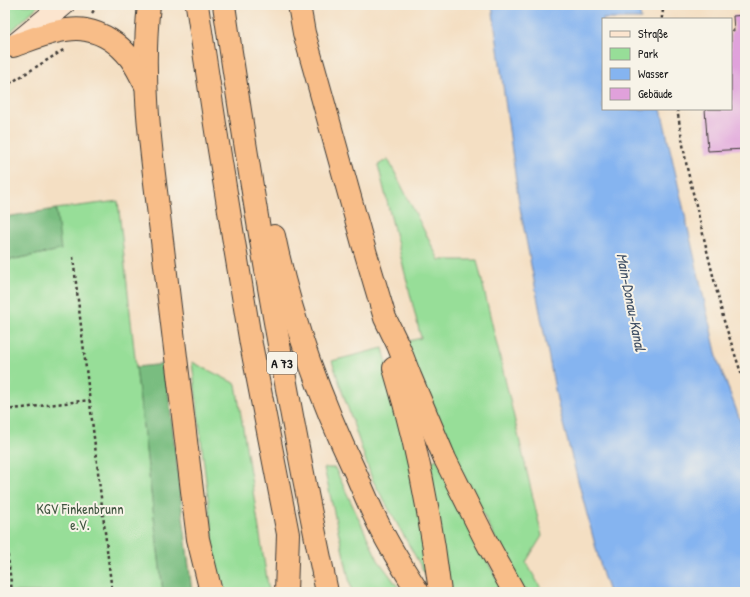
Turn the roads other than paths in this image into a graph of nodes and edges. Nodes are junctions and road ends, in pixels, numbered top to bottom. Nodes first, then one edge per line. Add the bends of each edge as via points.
1 (63, 5) edge
2 (149, 5) edge
3 (197, 5) edge
4 (224, 5) edge
5 (299, 5) edge
6 (9, 49) edge
7 (146, 86) junction
8 (244, 139) junction
9 (385, 318) junction
10 (288, 534) junction
11 (198, 539) junction
12 (327, 590) edge
13 (200, 592) edge
14 (211, 592) edge
15 (286, 592) edge
16 (300, 592) edge
17 (418, 592) edge
18 (440, 592) edge
19 (514, 592) edge

1 - 6 main road
2 - 7 highway
3 - 10 highway, A 73 via 235,251
4 - 8 highway, A 73
5 - 9 highway via 304,33
6 - 7 highway via 55,32 85,30 112,40 129,56
7 - 11 highway
8 - 12 highway, A 73 via 277,335
8 - 17 highway via 261,170 285,282 301,338 326,408 385,536
9 - 18 highway via 388,347 416,457
9 - 19 highway via 445,459
10 - 15 highway
10 - 16 highway
11 - 13 highway
11 - 14 highway

